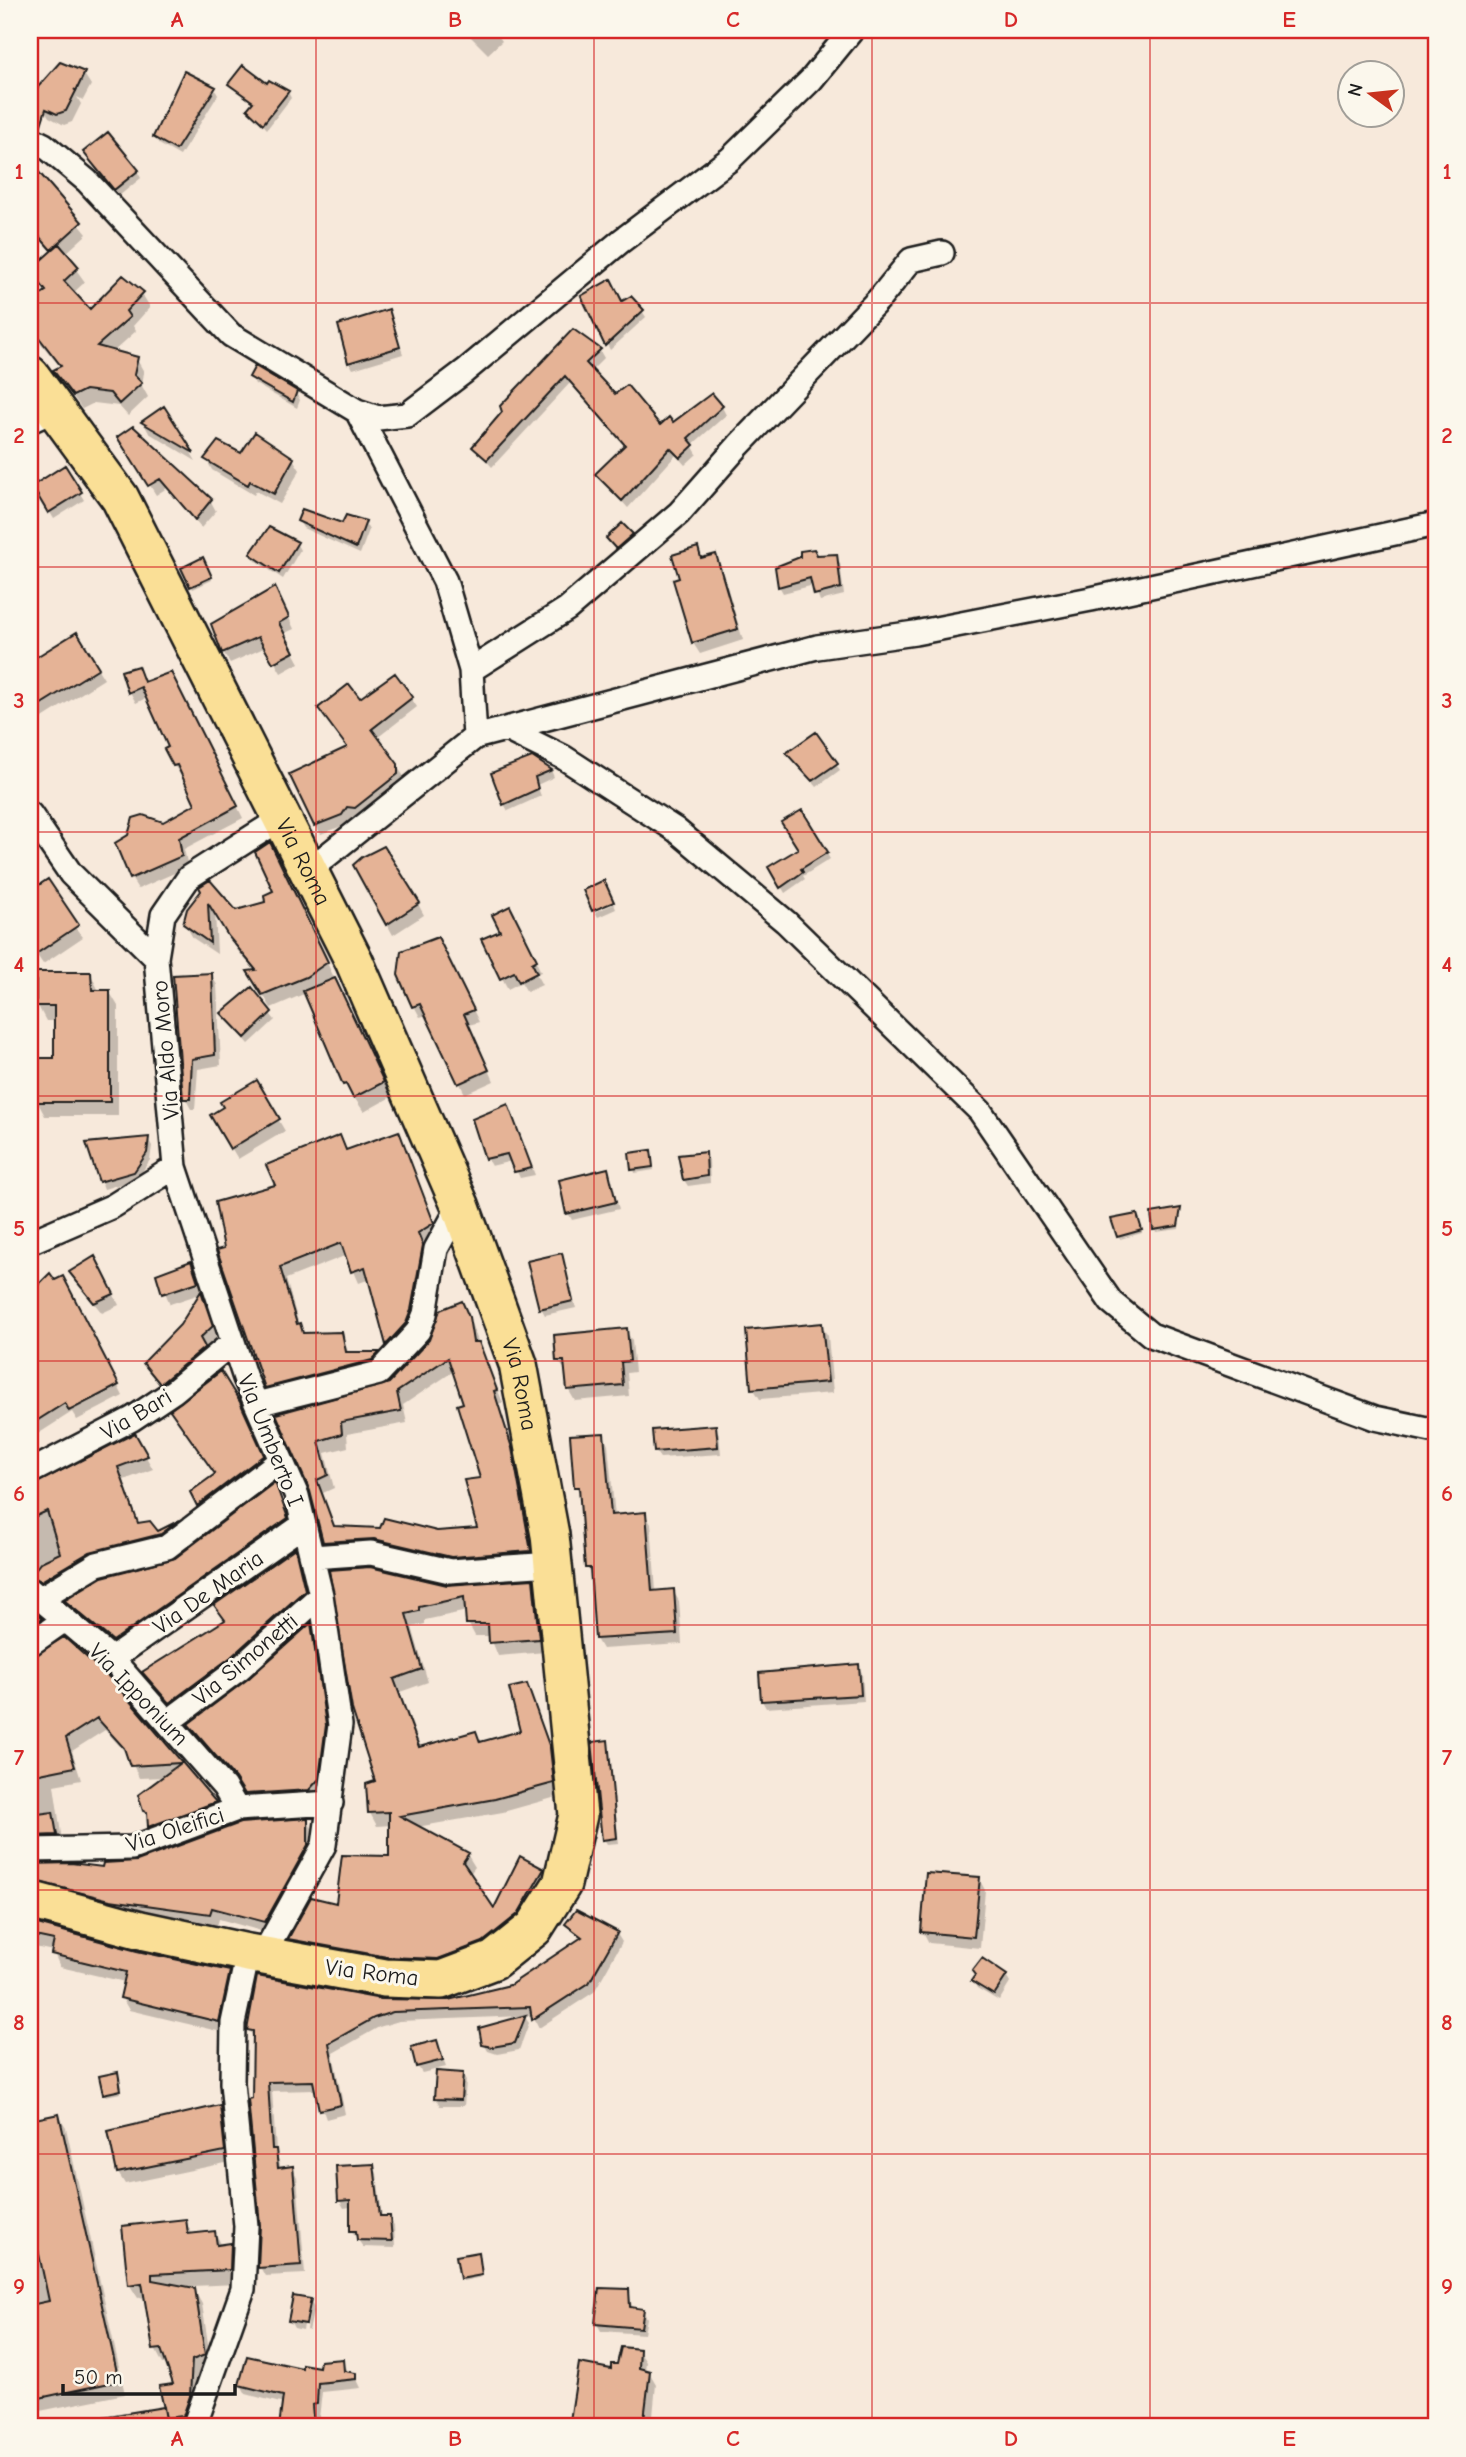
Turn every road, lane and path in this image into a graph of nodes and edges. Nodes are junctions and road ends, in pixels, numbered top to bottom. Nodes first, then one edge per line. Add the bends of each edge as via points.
1 (852, 30) edge
2 (30, 138) edge
3 (942, 253) dead end
4 (30, 375) edge
5 (356, 411) junction
6 (43, 415) edge
7 (1436, 524) edge
8 (471, 670) junction
9 (506, 729) junction
10 (475, 737) junction
11 (30, 814) edge
12 (282, 818) junction
13 (309, 870) junction
14 (156, 958) junction
15 (175, 1167) junction
16 (460, 1205) junction
17 (30, 1242) edge
18 (233, 1342) junction
19 (257, 1404) junction
20 (1436, 1431) edge
21 (281, 1460) junction
22 (30, 1472) edge
23 (303, 1525) junction
24 (312, 1556) junction
25 (552, 1564) junction
26 (34, 1595) edge
27 (321, 1595) junction
28 (63, 1621) junction
29 (30, 1644) edge
30 (112, 1659) junction
31 (169, 1721) junction
32 (331, 1803) junction
33 (237, 1809) junction
34 (30, 1850) edge
35 (30, 1900) edge
36 (256, 1954) junction
37 (194, 2427) edge

1 - 5 street via 811,80 730,159 621,241 465,371 407,415 377,418
2 - 5 street via 87,181 231,335
3 - 8 street via 911,260 679,513 567,609
4 - 6 main road, Via Roma
5 - 8 street via 445,581
6 - 12 main road, Via Roma via 120,498
7 - 9 street via 1091,600 817,647
8 - 10 street
9 - 10 street
9 - 20 street via 563,757 676,830 786,922 980,1111 1111,1302 1150,1335 1376,1418
10 - 13 street
11 - 14 street, Via Aldo Moro via 71,874
12 - 13 main road, Via Roma
12 - 14 street via 189,877 163,915
13 - 16 main road, Via Roma via 354,961
14 - 15 street, Via Aldo Moro
15 - 17 street via 113,1206
15 - 18 street, Via Umberto I
16 - 19 street via 436,1249 418,1331 379,1373
16 - 25 main road, Via Roma via 519,1364
18 - 19 street, Via Umberto I
18 - 22 street, Via Bari via 132,1419
19 - 21 street, Via Umberto I
21 - 23 street, Via Umberto I via 297,1496
21 - 26 street via 167,1547 97,1564
23 - 24 street, Via Umberto I
23 - 30 street, Via De Maria
24 - 25 street via 371,1553 450,1571
24 - 27 street, Via Umberto I
25 - 36 main road, Via Roma via 578,1815 562,1884 534,1928 494,1960 442,1980 385,1978
26 - 28 street, Via Ipponium
27 - 31 street, Via Simonetti via 240,1668
27 - 32 street, Via Umberto I via 340,1725
28 - 29 street
28 - 30 street, Via Ipponium
30 - 31 street, Via Ipponium
31 - 33 street, Via Ipponium
32 - 33 street, Via Oleifici
32 - 36 street, Via Umberto I via 324,1845
33 - 34 street, Via Oleifici via 132,1848
35 - 36 main road, Via Roma
36 - 37 street, Via Umberto I via 233,2023 232,2083 246,2226 243,2289

